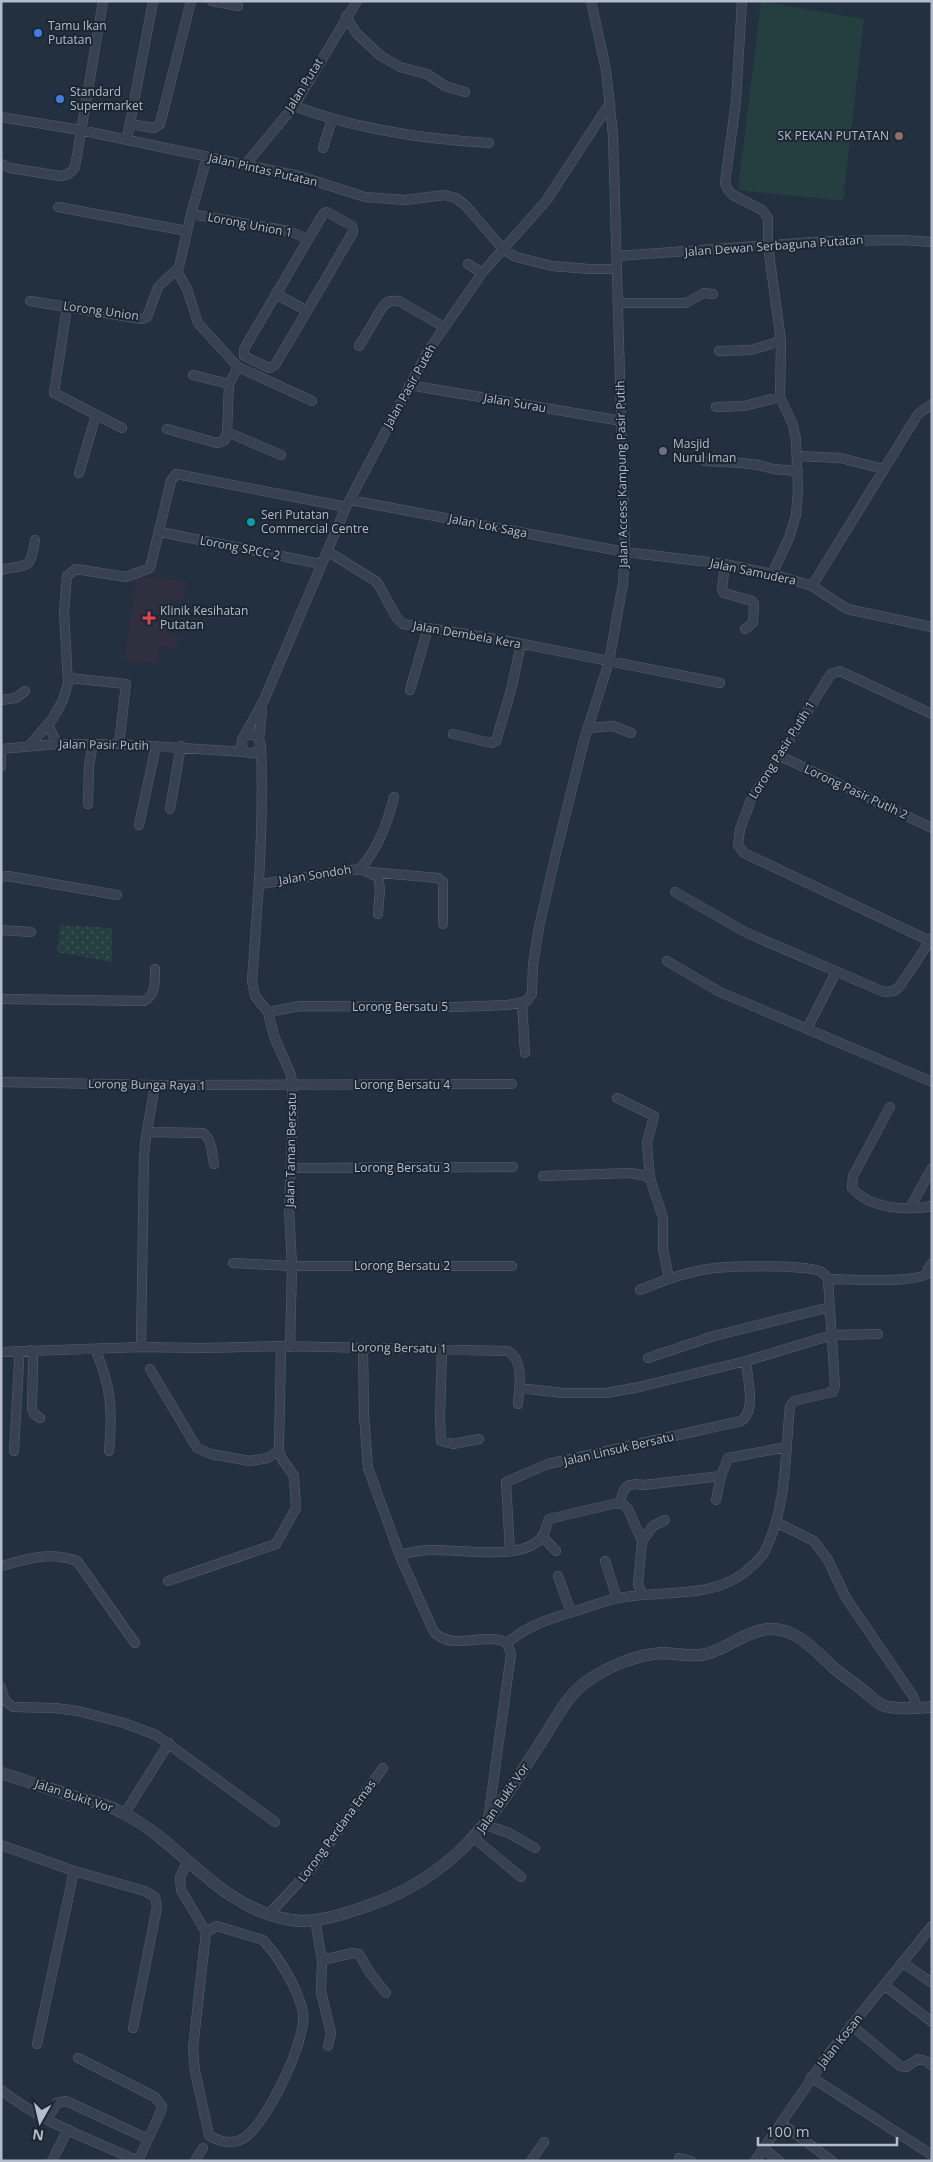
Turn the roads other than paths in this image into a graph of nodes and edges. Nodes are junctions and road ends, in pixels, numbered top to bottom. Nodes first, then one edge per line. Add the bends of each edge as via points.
1 (103, 1) edge
2 (153, 1) edge
3 (191, 1) edge
4 (212, 1) edge
5 (356, 1) edge
6 (591, 1) edge
7 (742, 1) edge
8 (238, 6) dead end
9 (346, 16) junction
10 (465, 92) dead end
11 (611, 103) junction
12 (294, 106) junction
13 (1, 117) edge
14 (332, 119) junction
15 (130, 124) junction
16 (80, 130) junction
17 (127, 140) junction
18 (489, 143) dead end
19 (323, 148) dead end
20 (207, 156) junction
21 (1, 164) edge
22 (245, 165) junction
23 (58, 207) dead end
24 (191, 214) junction
25 (187, 231) junction
26 (308, 239) junction
27 (932, 242) edge
28 (768, 246) junction
29 (503, 249) junction
30 (617, 256) junction
31 (468, 264) dead end
32 (617, 269) junction
33 (177, 271) junction
34 (482, 273) junction
35 (276, 294) junction
36 (713, 294) dead end
37 (30, 301) dead end
38 (619, 303) junction
39 (67, 307) junction
40 (307, 311) junction
41 (444, 327) junction
42 (781, 341) junction
43 (358, 346) dead end
44 (719, 351) dead end
45 (238, 366) junction
46 (193, 375) dead end
47 (229, 384) junction
48 (409, 385) junction
49 (780, 397) junction
50 (312, 401) dead end
51 (932, 404) edge
52 (716, 406) dead end
53 (96, 415) junction
54 (622, 421) junction
55 (122, 428) dead end
56 (167, 429) dead end
57 (227, 432) junction
58 (281, 455) dead end
59 (797, 456) junction
60 (705, 461) dead end
61 (883, 469) junction
62 (798, 471) junction
63 (79, 473) dead end
64 (348, 503) junction
65 (160, 532) junction
66 (35, 540) dead end
67 (327, 551) junction
68 (625, 552) junction
69 (321, 564) junction
70 (725, 564) junction
71 (1, 570) edge
72 (772, 574) junction
73 (812, 586) junction
74 (932, 627) edge
75 (428, 628) junction
76 (745, 629) dead end
77 (521, 644) junction
78 (609, 662) junction
79 (69, 678) junction
80 (720, 683) dead end
81 (410, 690) dead end
82 (26, 691) dead end
83 (1, 700) edge
84 (264, 700) junction
85 (932, 714) edge
86 (48, 724) junction
87 (588, 728) junction
88 (631, 733) dead end
89 (453, 734) dead end
90 (244, 738) junction
91 (260, 742) junction
92 (57, 744) junction
93 (93, 744) junction
94 (119, 744) junction
95 (29, 746) junction
96 (156, 746) junction
97 (181, 746) junction
98 (206, 748) junction
99 (1, 749) edge
100 (247, 753) junction
101 (780, 756) junction
102 (1, 767) edge
103 (263, 782) junction
104 (394, 797) dead end
105 (88, 804) dead end
106 (170, 809) dead end
107 (139, 826) dead end
108 (932, 828) edge
109 (360, 869) junction
110 (370, 872) junction
111 (1, 877) edge
112 (260, 884) junction
113 (675, 892) dead end
114 (117, 894) dead end
115 (378, 914) dead end
116 (444, 924) dead end
117 (1, 930) edge
118 (31, 932) dead end
119 (931, 940) edge
120 (667, 961) dead end
121 (156, 969) dead end
122 (836, 972) junction
123 (530, 998) joint
124 (1, 999) edge
125 (522, 1002) junction
126 (268, 1012) junction
127 (807, 1029) junction
128 (525, 1053) dead end
129 (1, 1082) edge
130 (932, 1082) edge
131 (512, 1084) dead end
132 (155, 1085) junction
133 (292, 1086) junction
134 (616, 1098) dead end
135 (890, 1107) dead end
136 (147, 1132) junction
137 (214, 1164) dead end
138 (513, 1167) dead end
139 (292, 1168) junction
140 (932, 1168) edge
141 (543, 1176) dead end
142 (650, 1178) junction
143 (932, 1205) edge
144 (910, 1208) junction
145 (233, 1263) dead end
146 (932, 1263) edge
147 (292, 1266) junction
148 (512, 1266) dead end
149 (669, 1278) junction
150 (828, 1279) junction
151 (640, 1290) dead end
152 (830, 1307) junction
153 (878, 1334) dead end
154 (832, 1335) junction
155 (140, 1347) junction
156 (286, 1347) junction
157 (363, 1348) junction
158 (95, 1349) junction
159 (442, 1349) junction
160 (30, 1350) junction
161 (18, 1351) junction
162 (1, 1352) edge
163 (648, 1358) dead end
164 (746, 1361) junction
165 (150, 1369) dead end
166 (519, 1388) junction
167 (518, 1404) dead end
168 (40, 1418) dead end
169 (480, 1438) dead end
170 (787, 1447) junction
171 (279, 1450) junction
172 (14, 1451) dead end
173 (109, 1451) dead end
174 (721, 1476) junction
175 (716, 1500) dead end
176 (620, 1504) junction
177 (665, 1520) dead end
178 (776, 1522) junction
179 (542, 1536) junction
180 (642, 1541) junction
181 (510, 1551) junction
182 (556, 1551) dead end
183 (400, 1554) junction
184 (605, 1561) dead end
185 (1, 1566) edge
186 (558, 1576) dead end
187 (168, 1580) dead end
188 (642, 1595) junction
189 (617, 1598) junction
190 (570, 1612) junction
191 (507, 1643) junction
192 (135, 1644) dead end
193 (1, 1687) edge
194 (932, 1707) edge
195 (917, 1708) junction
196 (169, 1743) junction
197 (383, 1768) dead end
198 (1, 1773) edge
199 (125, 1813) junction
200 (275, 1822) dead end
201 (486, 1824) junction
202 (474, 1838) junction
203 (1, 1845) edge
204 (535, 1848) dead end
205 (188, 1862) junction
206 (74, 1871) junction
207 (520, 1877) dead end
208 (269, 1914) junction
209 (315, 1920) junction
210 (932, 1926) edge
211 (206, 1932) junction
212 (322, 1960) junction
213 (903, 1963) junction
214 (932, 1983) edge
215 (884, 1985) junction
216 (386, 1993) dead end
217 (932, 2022) edge
218 (851, 2025) junction
219 (133, 2028) dead end
220 (36, 2044) dead end
221 (328, 2046) dead end
222 (78, 2058) dead end
223 (932, 2066) edge
224 (811, 2078) junction
225 (1, 2090) edge
226 (47, 2119) junction
227 (781, 2124) junction
228 (68, 2129) junction
229 (148, 2139) junction
230 (544, 2142) dead end
231 (203, 2148) dead end
232 (764, 2149) junction
233 (932, 2155) edge
234 (680, 2158) dead end
235 (52, 2161) edge
236 (138, 2161) edge
237 (195, 2161) edge
238 (531, 2161) edge
239 (691, 2161) edge
240 (755, 2161) edge
241 (779, 2161) edge
242 (832, 2161) edge

1 - 16 street
2 - 15 street
3 - 15 street via 160,124 154,128
4 - 8 street
5 - 9 street, Jalan Putat
6 - 11 street, Jalan Access Kampung Pasir Putih
7 - 28 street via 736,101 726,183 733,195 767,214
9 - 10 street via 357,34 381,56 400,67 426,74 445,86
9 - 12 street, Jalan Putat
11 - 29 street, Jalan Pasir Puteh via 546,201
11 - 30 street, Jalan Access Kampung Pasir Putih
12 - 14 street
12 - 22 street, Jalan Putat
13 - 16 street, Jalan Pintas Putatan
14 - 18 street via 437,140
14 - 19 street
15 - 17 street
16 - 17 street, Jalan Pintas Putatan
16 - 21 street via 75,167 69,174 60,176
17 - 20 street, Jalan Pintas Putatan
20 - 22 street, Jalan Pintas Putatan
20 - 24 street
22 - 29 street, Jalan Pintas Putatan via 299,176 365,197 405,200 444,195 456,198
23 - 25 street
24 - 25 street
24 - 26 street, Lorong Union 1 via 289,231
25 - 33 street
26 - 35 street, Lorong Union 1
26 - 40 street, Lorong Union 1 via 325,213 353,229
27 - 28 street, Jalan Dewan Serbaguna Putatan via 838,241
28 - 30 street, Jalan Dewan Serbaguna Putatan
28 - 42 street
29 - 32 street via 516,257 552,266
29 - 34 street, Jalan Pasir Puteh
30 - 32 street, Jalan Access Kampung Pasir Putih
31 - 34 street
32 - 38 street, Jalan Access Kampung Pasir Putih
33 - 39 street, Lorong Union via 158,287 151,311 142,319
33 - 45 street via 187,289 198,323
34 - 41 street, Jalan Pasir Puteh
35 - 40 street
35 - 40 street, Lorong Union 1 via 244,349 244,356 272,368
36 - 38 street via 704,293 692,301 678,304
37 - 39 street, Lorong Union
38 - 54 street, Jalan Access Kampung Pasir Putih
39 - 53 street via 54,394
41 - 43 street via 392,300 386,302
41 - 48 street, Jalan Pasir Puteh
42 - 44 street via 751,350
42 - 49 street
45 - 47 street
45 - 50 street
46 - 47 street
47 - 57 street
48 - 54 street, Jalan Surau
48 - 64 street, Jalan Pasir Puteh
49 - 52 street via 731,407
49 - 59 street via 793,425
51 - 61 street via 918,414
53 - 55 street
53 - 63 street
54 - 68 street, Jalan Access Kampung Pasir Putih
56 - 57 street via 217,443 224,440
57 - 58 street
59 - 61 street via 841,458
59 - 62 street
60 - 62 street
61 - 73 street
62 - 72 street via 796,514 790,538
64 - 65 street, Jalan Lok Saga via 176,474 171,482
64 - 67 street, Jalan Pasir Puteh
64 - 68 street, Jalan Lok Saga
65 - 69 street, Lorong SPCC 2
65 - 79 street via 150,568 126,577 76,569 67,576 64,612
66 - 71 street via 28,563 22,568
67 - 69 street, Jalan Pasir Puteh
67 - 75 street, Jalan Dembela Kera via 377,582 400,622
68 - 70 street, Jalan Samudera
68 - 78 street, Jalan Access Kampung Pasir Putih via 624,583
69 - 84 street, Jalan Pasir Puteh
70 - 72 street, Jalan Samudera
70 - 76 street via 724,593 754,604 753,623
72 - 73 street, Jalan Samudera
73 - 74 street, Jalan Samudera via 847,609
75 - 77 street, Jalan Dembela Kera
75 - 81 street
77 - 78 street, Jalan Dembela Kera
77 - 89 street via 496,740 491,743
78 - 80 street, Jalan Dembela Kera
78 - 87 street, Jalan Access Kampung Pasir Putih
79 - 86 street via 63,700
79 - 94 street via 126,684
82 - 83 street via 16,698
84 - 90 street, Jalan Pasir Puteh
84 - 91 street, Jalan Pasir Puteh
85 - 101 street, Lorong Pasir Putih 1 via 840,671 835,672 827,677
86 - 92 street
86 - 95 street
87 - 88 street via 613,726
87 - 123 street, Jalan Access Kampung Pasir Putih via 539,927
90 - 91 street via 253,734
90 - 98 street, Jalan Pasir Putih
90 - 100 street via 241,746
91 - 100 street via 256,752
91 - 103 street, Jalan Taman Bersatu
92 - 93 street, Jalan Pasir Putih
92 - 95 street, Jalan Pasir Putih
93 - 94 street, Jalan Pasir Putih
93 - 105 street
94 - 96 street, Jalan Pasir Putih
95 - 99 street, Jalan Pasir Putih
96 - 97 street, Jalan Pasir Putih
96 - 107 street
97 - 98 street, Jalan Pasir Putih
97 - 106 street
98 - 100 street, Jalan Pasir Putih
99 - 102 street
100 - 103 street, Jalan Taman Bersatu
101 - 108 street, Lorong Pasir Putih 2
101 - 119 street, Lorong Pasir Putih 1 via 750,800 740,829 740,849
103 - 112 street, Jalan Taman Bersatu
104 - 109 street via 383,836
109 - 110 street, Jalan Sondoh
109 - 112 street, Jalan Sondoh
110 - 115 street, Jalan Sondoh via 378,877
110 - 116 street, Jalan Sondoh via 438,878 443,882
111 - 114 street
112 - 126 street, Jalan Taman Bersatu via 252,981 255,996
113 - 122 street via 748,933
117 - 118 street
119 - 122 street via 894,991 884,992
120 - 127 street via 720,992
121 - 124 street via 154,991 144,1001
122 - 127 street
123 - 125 street, Lorong Bersatu 5
125 - 126 street, Lorong Bersatu 5 via 455,1007 300,1006
125 - 128 street
126 - 133 street, Jalan Taman Bersatu
127 - 130 street
129 - 132 street, Lorong Bunga Raya 1
131 - 133 street, Lorong Bersatu 4
132 - 133 street, Lorong Bunga Raya 1
132 - 136 street
133 - 139 street, Jalan Taman Bersatu
134 - 142 street via 654,1116 648,1143
135 - 144 street via 853,1176 852,1188 872,1203
136 - 137 street via 203,1133 210,1141
136 - 155 street via 142,1204
138 - 139 street, Lorong Bersatu 3
139 - 147 street, Jalan Taman Bersatu via 289,1209
140 - 144 street
141 - 142 street via 630,1173
142 - 149 street via 663,1218 663,1249
143 - 144 street
145 - 147 street, Lorong Bersatu 2
146 - 150 street via 928,1273 921,1277
147 - 148 street, Lorong Bersatu 2
147 - 156 street, Jalan Taman Bersatu
149 - 150 street via 704,1269 735,1267 817,1270
149 - 151 street
150 - 152 street
152 - 154 street
152 - 163 street via 714,1336
153 - 154 street
154 - 164 street
154 - 170 street via 836,1386 833,1392 794,1401 790,1406
155 - 156 street, Lorong Bersatu 1
155 - 158 street, Lorong Bersatu 1
156 - 157 street, Lorong Bersatu 1
156 - 171 street, Jalan Taman Bersatu
157 - 159 street, Lorong Bersatu 1
157 - 183 street via 368,1468
158 - 160 street, Lorong Bersatu 1
158 - 173 street via 106,1377 111,1411
159 - 166 street, Lorong Bersatu 1 via 508,1351 515,1355 518,1365
159 - 169 street via 442,1441 453,1444
160 - 161 street, Lorong Bersatu 1
160 - 168 street via 33,1357 32,1409
161 - 162 street, Lorong Bersatu 1
161 - 172 street
164 - 166 street via 606,1393
164 - 181 street, Jalan Linsuk Bersatu via 749,1404 748,1414 741,1421 548,1464 506,1482
165 - 171 street via 197,1448 250,1461 268,1458
166 - 167 street
170 - 174 street via 728,1458
170 - 178 street
171 - 187 street via 294,1476 296,1508 276,1544
174 - 175 street
174 - 176 street via 626,1486
176 - 179 street via 617,1502 549,1519
176 - 180 street via 628,1509
177 - 180 street via 652,1526
178 - 188 street via 764,1554 748,1570 726,1584 708,1589
178 - 195 street via 814,1541 828,1560 846,1598 914,1696
179 - 181 street via 523,1549
179 - 182 street
180 - 188 street via 638,1584
181 - 183 street via 428,1550
183 - 191 street via 440,1639 500,1639
184 - 189 street
185 - 192 street via 47,1555 77,1560
186 - 190 street
188 - 189 street
189 - 190 street
190 - 191 street via 522,1630
191 - 201 street via 511,1654
193 - 196 street via 5,1701 13,1707 61,1708 85,1713 138,1727
194 - 195 street, Jalan Bukit Vor
195 - 201 street, Jalan Bukit Vor via 882,1705 834,1668 808,1642 782,1630 763,1630 704,1655 661,1653 632,1659 587,1681 570,1698
196 - 199 street
196 - 200 street
197 - 208 street, Lorong Perdana Emas via 311,1869
198 - 199 street, Jalan Bukit Vor
199 - 205 street, Jalan Bukit Vor
201 - 202 street, Jalan Bukit Vor
201 - 204 street via 509,1832
202 - 207 street
202 - 209 street, Jalan Bukit Vor via 433,1873 397,1894 348,1913
203 - 206 street
205 - 208 street, Jalan Bukit Vor via 228,1895
205 - 211 street via 180,1876 181,1890
206 - 219 street via 151,1893 157,1902
206 - 220 street
208 - 209 street, Jalan Bukit Vor via 290,1920
209 - 212 street
210 - 213 street, Jalan Kosan
211 - 211 street via 193,2048 195,2071 208,2135 215,2140 236,2142 255,2126 280,2085 300,2040 302,2013 290,1981 263,1940 217,1926
212 - 216 street via 358,1954
212 - 221 street via 321,1992 331,2033
213 - 214 street
213 - 215 street, Jalan Kosan
215 - 217 street
215 - 218 street, Jalan Kosan
218 - 223 street via 900,2066 906,2068 918,2059
218 - 224 street, Jalan Kosan
222 - 229 street via 160,2102 162,2111
224 - 227 street, Jalan Kosan
224 - 233 street
225 - 226 street
226 - 228 street
226 - 229 street via 57,2103 66,2101
227 - 232 street, Jalan Kosan
227 - 242 street
228 - 235 street
228 - 236 street
229 - 236 street
230 - 238 street
231 - 237 street
232 - 240 street, Jalan Kosan
232 - 241 street
234 - 239 street

